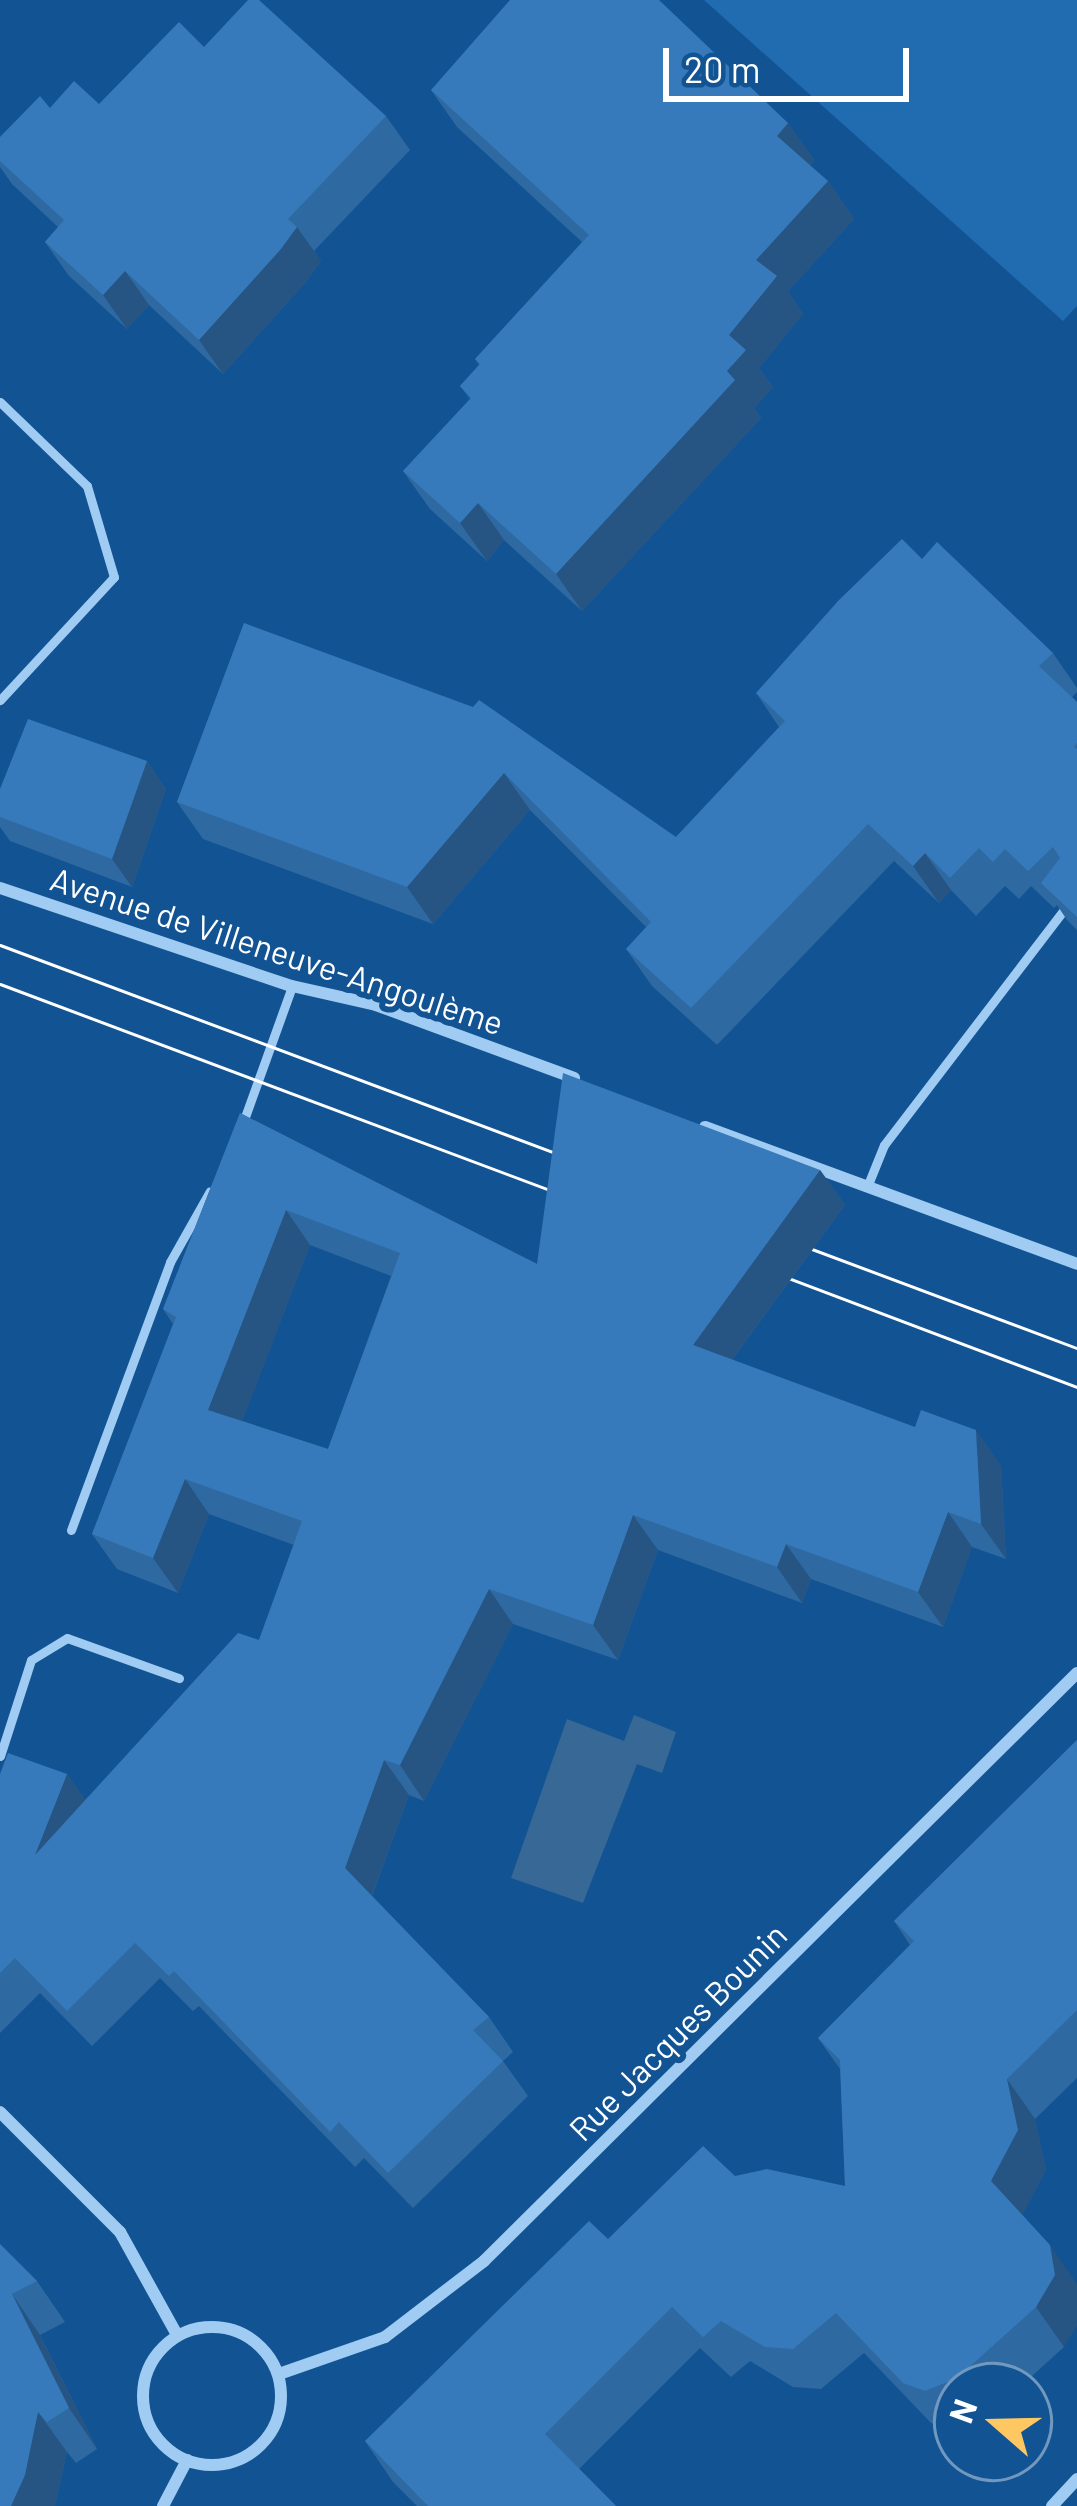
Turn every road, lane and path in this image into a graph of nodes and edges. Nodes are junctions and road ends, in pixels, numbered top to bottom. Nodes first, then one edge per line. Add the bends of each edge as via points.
1 (0, 402) edge
2 (0, 700) edge
3 (0, 888) edge
4 (1077, 893) edge
5 (292, 986) junction
6 (599, 1088) edge
7 (688, 1121) edge
8 (237, 1135) edge
9 (220, 1171) edge
10 (867, 1187) junction
11 (1077, 1264) edge
12 (71, 1530) dead end
13 (1077, 1673) edge
14 (179, 1678) dead end
15 (0, 1756) edge
16 (0, 2112) edge
17 (177, 2335) junction
18 (279, 2374) junction
19 (187, 2461) junction
20 (1077, 2479) edge
21 (163, 2506) edge
22 (1052, 2506) edge

1 - 2 lane via 87,486 114,577
3 - 5 street, Avenue de Villeneuve-Angoulème
4 - 10 lane via 884,1144
5 - 6 street, Avenue de Villeneuve-Angoulème via 376,1005
5 - 8 lane
7 - 10 street
9 - 12 lane via 170,1262
10 - 11 street
13 - 18 street, Rue Jacques Bounin via 484,2261 385,2337
14 - 15 lane via 67,1638 31,1660
16 - 17 street via 120,2232
17 - 18 street via 207,2326 237,2330 263,2348
17 - 19 street via 155,2357 144,2386 146,2417 162,2444
18 - 19 street via 281,2406 271,2435 218,2466
19 - 21 street
20 - 22 street

